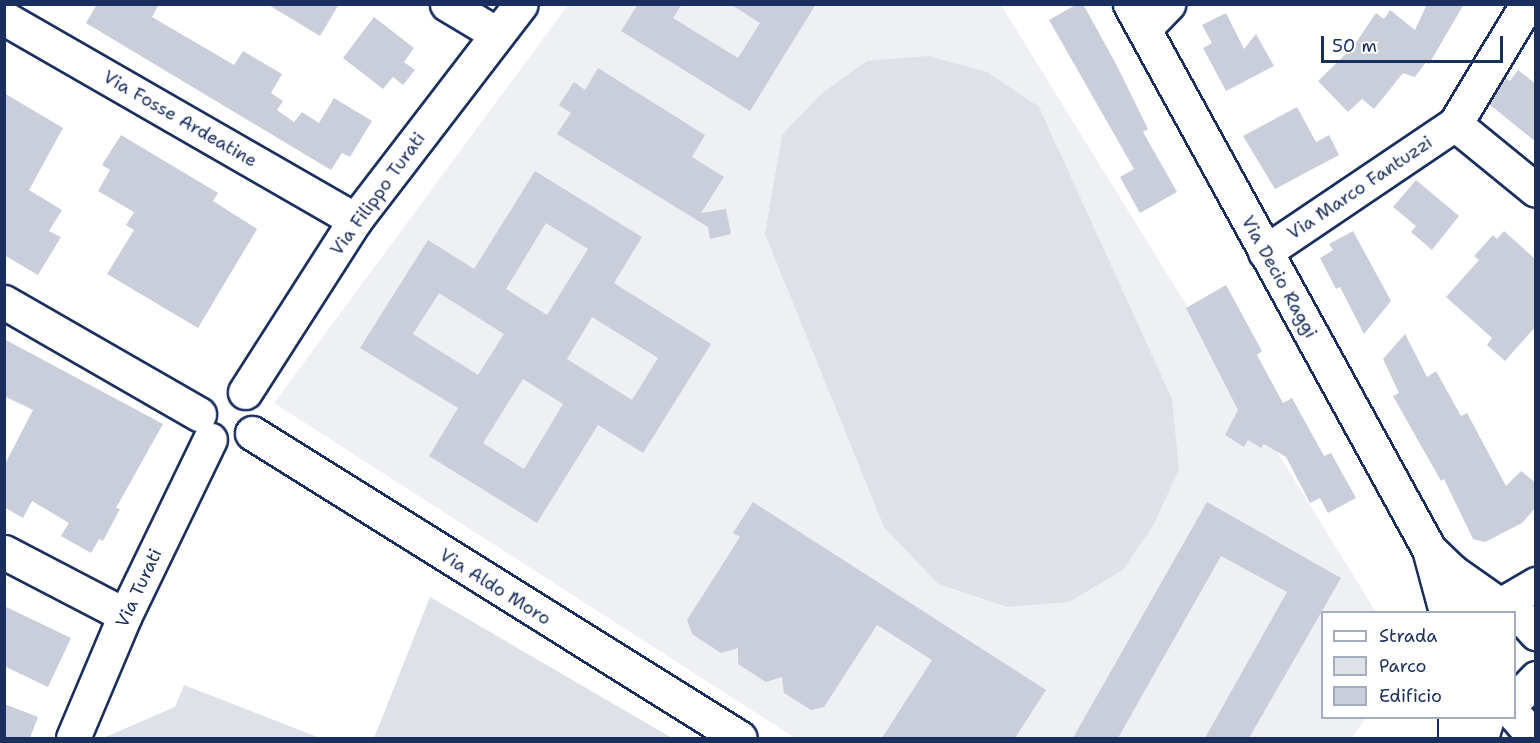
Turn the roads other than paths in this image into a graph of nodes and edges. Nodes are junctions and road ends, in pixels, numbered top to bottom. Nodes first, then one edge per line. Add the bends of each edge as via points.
1 (447, 4) edge
2 (521, 4) edge
3 (1168, 4) edge
4 (1527, 4) edge
5 (1137, 17) edge
6 (4, 18) edge
7 (497, 34) junction
8 (1455, 124) junction
9 (1536, 190) edge
10 (355, 220) junction
11 (1265, 252) junction
12 (4, 302) edge
13 (245, 392) junction
14 (205, 426) junction
15 (252, 433) junction
16 (1429, 549) junction
17 (4, 552) edge
18 (1536, 584) edge
19 (1500, 604) junction
20 (1446, 611) edge
21 (1460, 611) edge
22 (125, 615) junction
23 (1536, 633) edge
24 (1536, 678) edge
25 (1516, 699) edge
26 (1516, 715) edge
27 (1455, 719) edge
28 (1486, 719) edge
29 (73, 738) edge
30 (740, 738) edge
31 (1455, 738) edge
32 (1481, 738) edge
33 (1535, 738) edge

1 - 7 street
2 - 7 street, Via Filippo Turati
3 - 5 street
4 - 8 street, Via Marco Fantuzzi
5 - 11 street, Via Decio Raggi
6 - 10 street, Via Fosse Ardeatine
7 - 10 street, Via Filippo Turati
8 - 9 street
8 - 11 street, Via Marco Fantuzzi
10 - 13 street, Via Filippo Turati
11 - 16 street, Via Decio Raggi
12 - 14 street
13 - 14 street via 220,387 205,398
13 - 15 street via 258,416
14 - 15 street via 228,445 245,440
14 - 22 street, Via Turati
15 - 30 street, Via Aldo Moro
16 - 19 street, Via Decio Raggi via 1453,572
16 - 20 street, Via Decio Raggi
17 - 22 street
18 - 19 street
19 - 21 street via 1476,604
19 - 23 street, Via Decio Raggi via 1516,611
22 - 29 street, Via Turati
24 - 25 street
26 - 33 street
27 - 31 street
28 - 32 street

